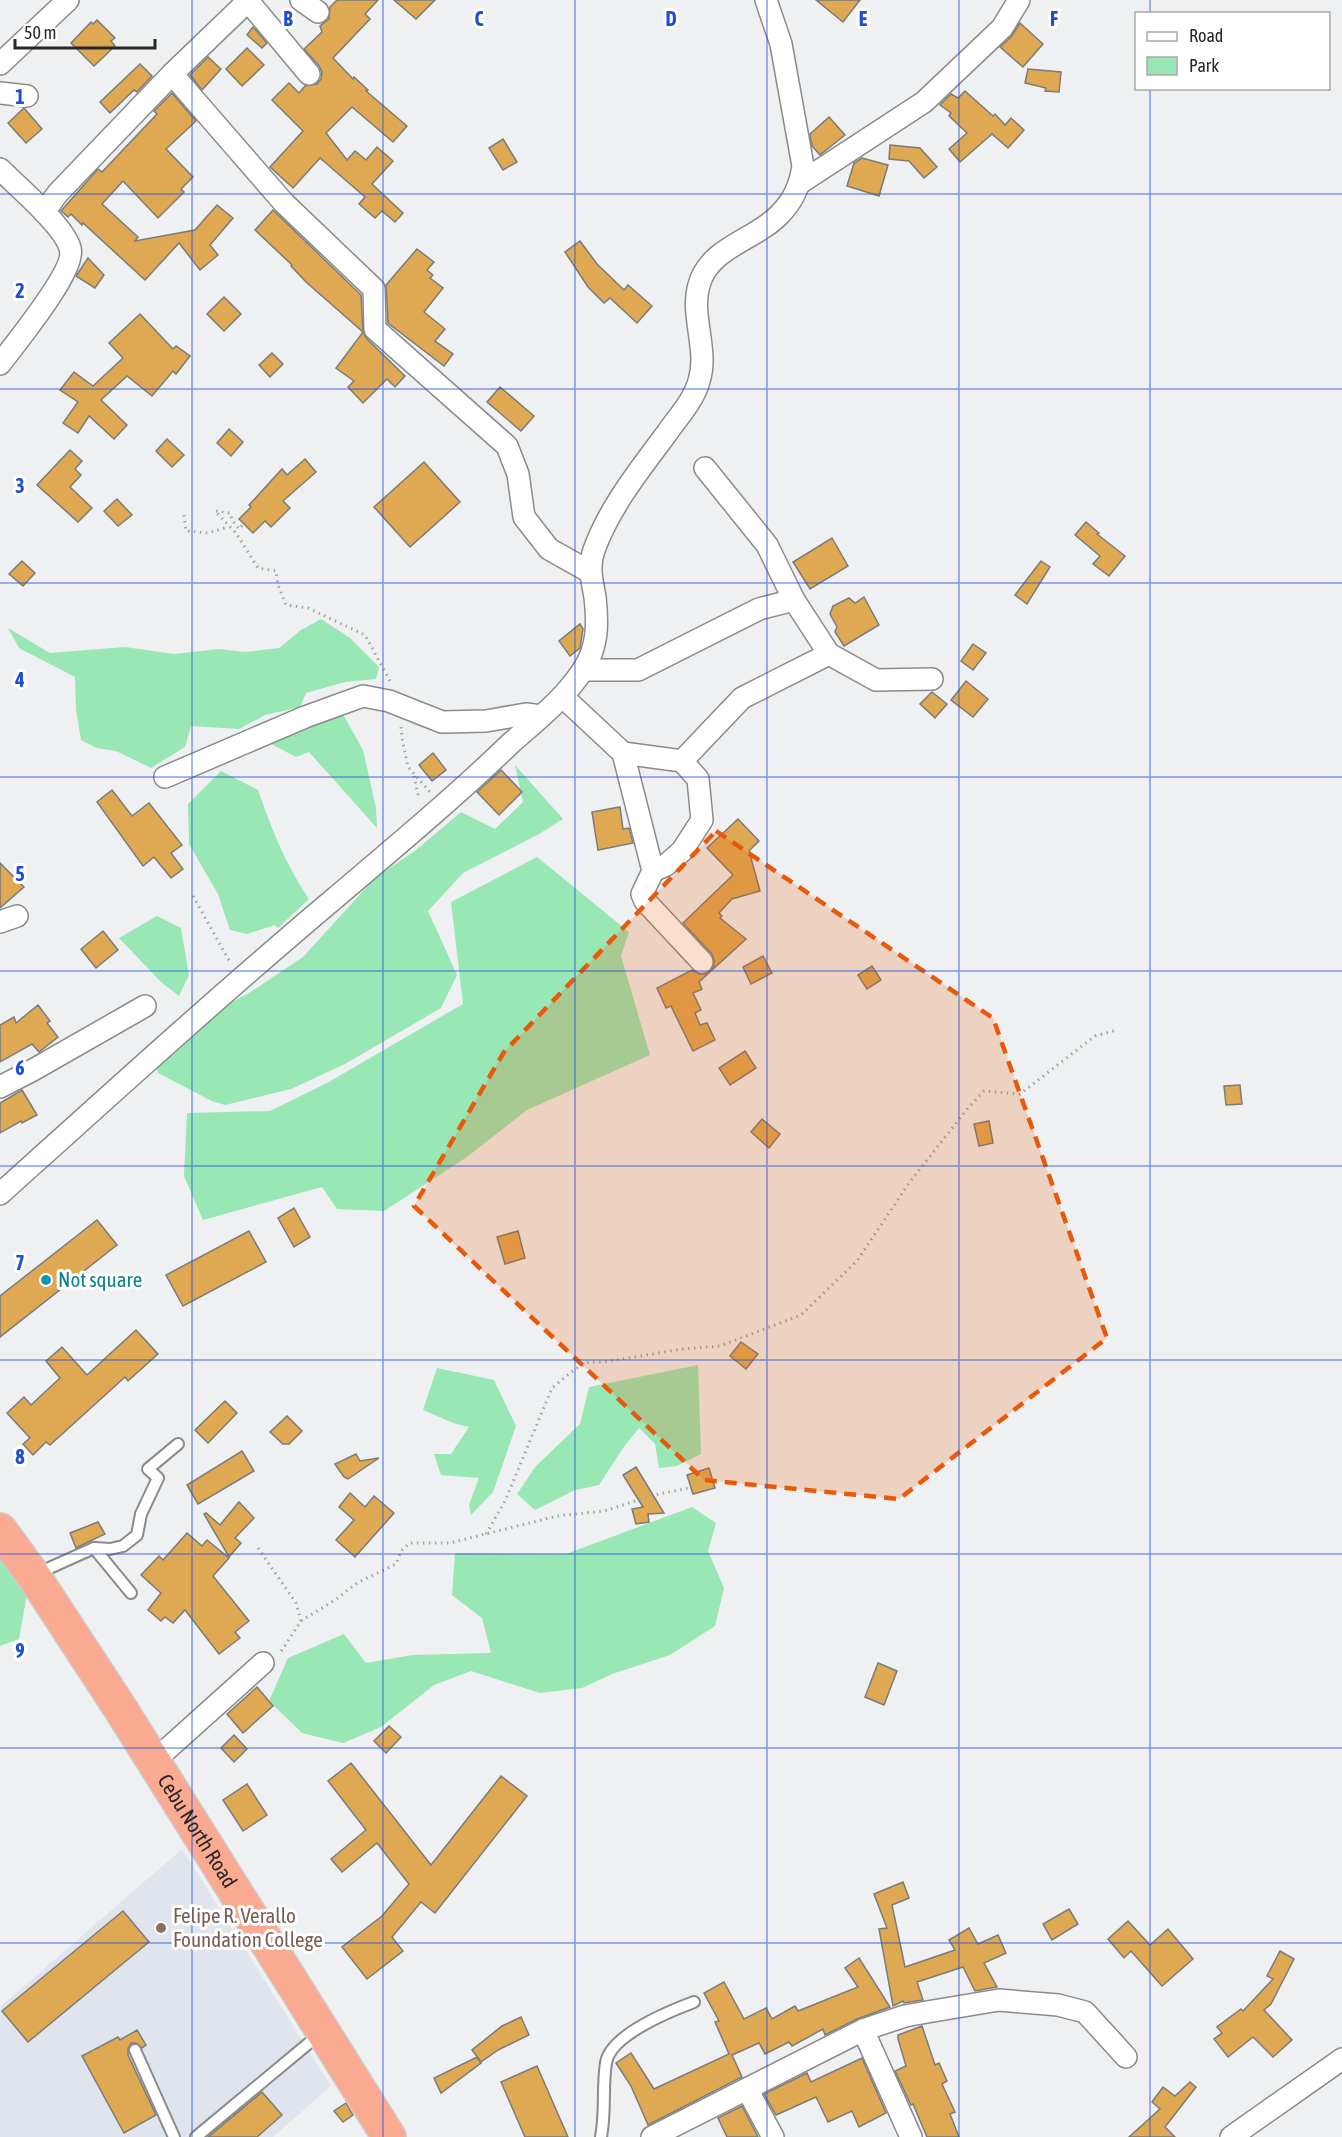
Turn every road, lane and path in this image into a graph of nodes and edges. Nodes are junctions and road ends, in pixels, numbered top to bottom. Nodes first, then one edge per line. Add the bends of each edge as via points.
1 (68, 0) edge
2 (248, 0) edge
3 (766, 0) edge
4 (1019, 0) edge
5 (0, 64) edge
6 (172, 74) junction
7 (309, 74) dead end
8 (0, 93) edge
9 (27, 96) dead end
10 (0, 169) edge
11 (800, 183) junction
12 (44, 212) junction
13 (0, 364) edge
14 (705, 468) dead end
15 (184, 515) dead end
16 (246, 521) dead end
17 (229, 527) junction
18 (590, 572) junction
19 (794, 600) junction
20 (829, 654) junction
21 (583, 670) junction
22 (932, 679) dead end
23 (563, 697) junction
24 (399, 705) junction
25 (541, 716) junction
26 (623, 753) junction
27 (682, 761) junction
28 (414, 774) junction
29 (165, 777) dead end
30 (420, 806) dead end
31 (444, 807) junction
32 (653, 871) junction
33 (193, 896) dead end
34 (702, 962) dead end
35 (239, 979) junction
36 (145, 1006) dead end
37 (1117, 1030) dead end
38 (0, 1087) edge
39 (0, 1194) edge
40 (178, 1444) dead end
41 (689, 1488) dead end
42 (0, 1530) edge
43 (486, 1534) junction
44 (94, 1548) junction
45 (258, 1548) dead end
46 (33, 1575) junction
47 (130, 1593) dead end
48 (301, 1620) junction
49 (263, 1663) joint
50 (154, 1761) junction
51 (694, 2002) dead end
52 (863, 2030) junction
53 (326, 2034) junction
54 (135, 2050) dead end
55 (1126, 2057) dead end
56 (1342, 2059) edge
57 (747, 2089) junction
58 (174, 2137) edge
59 (196, 2137) edge
60 (389, 2137) edge
61 (601, 2137) edge
62 (652, 2137) edge
63 (773, 2137) edge
64 (911, 2137) edge
65 (1231, 2137) edge

1 - 5 street
2 - 6 street
2 - 7 street
3 - 11 street via 789,88 803,166
4 - 11 street via 1002,28 924,102
6 - 12 street
6 - 18 street via 284,203 374,289 375,329 507,446 518,474 524,517 549,549
8 - 9 street
10 - 12 street
11 - 18 street via 778,217 708,266 699,283 697,301 702,357 699,381 687,405 621,496 594,550
12 - 13 street via 71,248 71,260 59,284
14 - 19 street via 766,545
15 - 17 path via 186,531 208,533
16 - 17 path via 239,528 230,513 215,511
17 - 24 path via 258,568 276,571 286,605 309,608 365,635
18 - 21 street via 597,635
19 - 20 street
19 - 21 street via 759,609 638,670
20 - 22 street via 876,680
20 - 27 street via 742,698
21 - 23 street
23 - 25 street
23 - 26 street
24 - 25 street via 442,722
24 - 28 path via 408,767
24 - 29 street via 363,696
25 - 31 street
26 - 27 street
26 - 32 street
27 - 32 street via 698,779 702,820 682,851
28 - 30 path
28 - 31 path
31 - 35 street
32 - 34 street via 642,894 645,901
33 - 35 path
35 - 39 street
36 - 38 street
37 - 43 path via 1095,1036 1020,1094 984,1091 909,1183 857,1261 801,1315 720,1346 589,1362 575,1368 552,1388 505,1501
40 - 44 lane via 148,1469 158,1479 141,1514 136,1535 123,1546
41 - 43 path via 604,1511 557,1516
42 - 46 highway, Cebu North Road
43 - 48 path via 450,1543 410,1543 401,1551 396,1564 357,1583
44 - 46 lane
44 - 47 lane
45 - 48 path via 296,1603
46 - 50 highway, Cebu North Road
48 - 49 path via 282,1652
49 - 50 street
50 - 53 highway, Cebu North Road
51 - 61 lane via 621,2039 606,2061
52 - 55 street via 905,2016 999,2000 1058,2005 1085,2012
52 - 57 street
52 - 64 street
53 - 59 lane via 309,2043
53 - 60 highway, Cebu North Road
54 - 58 lane
56 - 65 street
57 - 62 street
57 - 63 street

